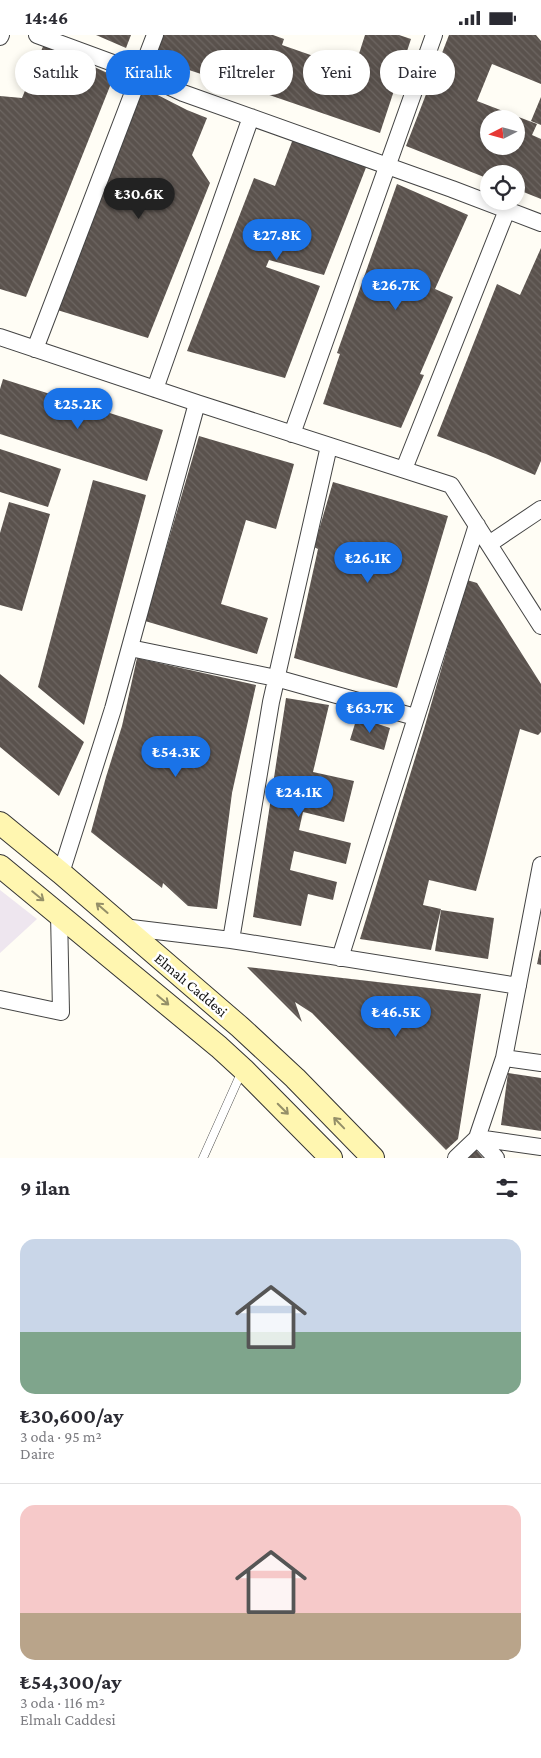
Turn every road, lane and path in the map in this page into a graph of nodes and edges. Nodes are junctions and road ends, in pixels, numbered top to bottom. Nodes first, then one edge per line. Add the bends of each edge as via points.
1 (37, 35) edge
2 (155, 35) edge
3 (434, 35) edge
4 (149, 50) edge
5 (106, 60) edge
6 (132, 95) edge
7 (189, 95) edge
8 (251, 117) junction
9 (388, 166) junction
10 (480, 200) edge
11 (507, 210) joint
12 (541, 223) edge
13 (0, 337) edge
14 (34, 349) junction
15 (155, 389) junction
16 (197, 403) junction
17 (292, 434) junction
18 (329, 445) junction
19 (404, 469) junction
20 (541, 509) edge
21 (477, 525) junction
22 (489, 544) junction
23 (541, 626) edge
24 (130, 648) junction
25 (276, 678) junction
26 (415, 717) junction
27 (0, 823) edge
28 (0, 865) edge
29 (541, 865) edge
30 (61, 873) junction
31 (59, 913) junction
32 (123, 927) junction
33 (231, 940) junction
34 (340, 958) junction
35 (518, 986) junction
36 (0, 999) edge
37 (504, 1059) junction
38 (541, 1063) edge
39 (243, 1069) junction
40 (477, 1139) junction
41 (541, 1147) edge
42 (204, 1158) edge
43 (331, 1158) edge
44 (373, 1158) edge
45 (456, 1158) edge
46 (496, 1158) edge

1 - 5 street
2 - 4 street
3 - 9 street
6 - 14 street
7 - 8 street
8 - 9 street
8 - 15 street
9 - 10 street
9 - 17 street
11 - 12 street
11 - 19 street
13 - 14 street
14 - 15 street
15 - 16 street
16 - 17 street
16 - 24 street
17 - 18 street
18 - 19 street
18 - 25 street
19 - 21 street via 452,485
20 - 22 street
21 - 22 street
21 - 26 street
22 - 23 street
24 - 25 street
24 - 30 street
25 - 26 street
25 - 33 street
26 - 34 street
27 - 30 main road, Elmalı Caddesi
28 -> 31 main road, Elmalı Caddesi
29 - 35 street
32 -> 30 main road, Elmalı Caddesi
31 - 36 street via 61,1012
31 -> 39 main road, Elmalı Caddesi
32 - 33 street
44 -> 32 main road, Elmalı Caddesi via 295,1077
33 - 34 street
34 - 35 street
35 - 37 street
37 - 38 street
37 - 40 street
39 - 42 lane
39 -> 43 main road, Elmalı Caddesi
40 - 41 street
40 - 45 street
40 - 46 street

